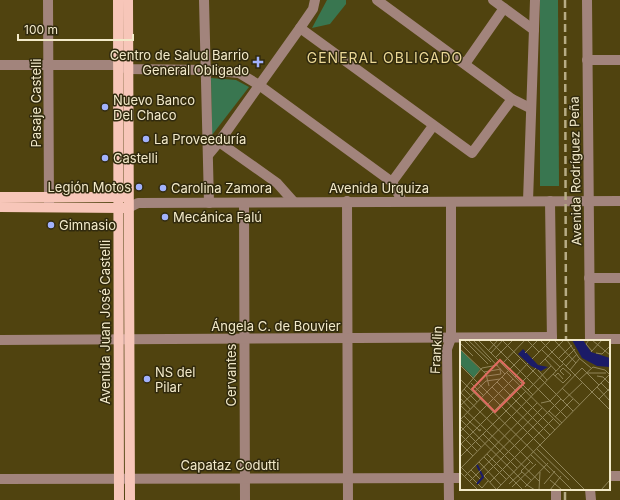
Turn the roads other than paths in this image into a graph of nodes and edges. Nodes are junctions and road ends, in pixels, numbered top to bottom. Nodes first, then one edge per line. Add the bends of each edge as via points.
1 (48, 0) edge
2 (118, 0) edge
3 (128, 0) edge
4 (204, 0) edge
5 (315, 0) edge
6 (377, 0) edge
7 (493, 0) edge
8 (535, 0) edge
9 (586, 0) edge
10 (504, 8) junction
11 (300, 28) junction
12 (534, 30) junction
13 (587, 60) junction
14 (620, 60) edge
15 (465, 64) junction
16 (0, 65) edge
17 (48, 65) junction
18 (117, 65) junction
19 (128, 69) junction
20 (206, 70) junction
21 (259, 85) junction
22 (512, 99) junction
23 (530, 108) junction
24 (433, 126) junction
25 (219, 142) junction
26 (209, 154) junction
27 (392, 182) junction
28 (0, 196) edge
29 (124, 201) junction
30 (293, 201) junction
31 (347, 201) junction
32 (402, 201) junction
33 (528, 201) junction
34 (550, 201) junction
35 (590, 201) junction
36 (620, 201) edge
37 (49, 202) junction
38 (452, 202) junction
39 (209, 203) junction
40 (244, 203) junction
41 (0, 207) edge
42 (117, 207) junction
43 (589, 278) junction
44 (620, 278) edge
45 (451, 338) junction
46 (244, 339) junction
47 (347, 339) junction
48 (552, 339) edge
49 (620, 339) edge
50 (0, 340) edge
51 (118, 340) junction
52 (130, 340) junction
53 (590, 340) edge
54 (0, 478) edge
55 (119, 478) junction
56 (130, 478) junction
57 (245, 478) junction
58 (349, 478) junction
59 (449, 478) junction
60 (460, 478) edge
61 (590, 490) edge
62 (119, 500) edge
63 (130, 500) edge
64 (245, 500) edge
65 (348, 500) edge
66 (448, 500) edge
67 (591, 500) edge

1 - 17 street, Pasaje Castelli
2 - 18 main road, Avenida Juan José Castelli
3 - 19 main road, Avenida Juan José Castelli
4 - 20 street
5 - 11 street via 313,9
6 - 15 street
7 - 10 street
8 - 12 street
9 - 13 street, Avenida Rodríguez Peña
10 - 12 street
10 - 15 street
11 - 21 street
11 - 24 street
12 - 23 street
13 - 14 street
13 - 35 street, Avenida Rodríguez Peña
15 - 22 street
16 - 17 street
17 - 18 street
17 - 37 street, Pasaje Castelli
18 - 19 street
18 - 29 main road, Avenida Juan José Castelli
19 - 20 street
19 - 29 main road, Avenida Juan José Castelli
20 - 21 street via 239,73
20 - 26 street
21 - 25 street
21 - 27 street
22 - 23 street
22 - 24 street via 472,153
23 - 33 street
24 - 27 street
25 - 26 street
25 - 30 street via 277,183
26 - 39 street
27 - 32 street
28 - 37 main road, Avenida Urquiza
29 - 37 main road, Avenida Urquiza
29 - 39 street, Avenida Urquiza
29 - 42 main road, Avenida Urquiza
29 - 52 main road, Avenida Juan José Castelli
30 - 31 street, Avenida Urquiza
30 - 40 street, Avenida Urquiza
31 - 32 street, Avenida Urquiza
31 - 47 street
32 - 38 street, Avenida Urquiza
33 - 34 street, Avenida Urquiza
33 - 38 street, Avenida Urquiza
34 - 35 street, Avenida Urquiza
34 - 48 street, Avenida Rodríguez Peña
35 - 36 street, Avenida Urquiza
35 - 43 street, Avenida Rodríguez Peña
37 - 41 main road, Avenida Urquiza
37 - 42 main road, Avenida Urquiza
38 - 45 street, Franklin
39 - 40 street, Avenida Urquiza
40 - 46 street, Cervantes
42 - 51 main road, Avenida Juan José Castelli
43 - 44 street
43 - 53 street, Avenida Rodríguez Peña
45 - 47 street, Ángela C. de Bouvier
45 - 48 street, Ángela C. de Bouvier
45 - 59 street, Franklin via 447,349
46 - 47 street, Ángela C. de Bouvier
46 - 52 street, Ángela C. de Bouvier
46 - 57 street, Cervantes
47 - 58 street
49 - 53 street
50 - 51 street, Ángela C. de Bouvier
51 - 52 street, Ángela C. de Bouvier
51 - 55 main road, Avenida Juan José Castelli
52 - 56 main road, Avenida Juan José Castelli
54 - 55 street, Capataz Codutti
55 - 56 street, Capataz Codutti
55 - 62 main road, Avenida Juan José Castelli
56 - 57 street, Capataz Codutti
56 - 63 main road, Avenida Juan José Castelli
57 - 58 street, Capataz Codutti
57 - 64 street, Cervantes
58 - 59 street, Capataz Codutti
58 - 65 street
59 - 60 street, Capataz Codutti
59 - 66 street, Franklin
61 - 67 street

